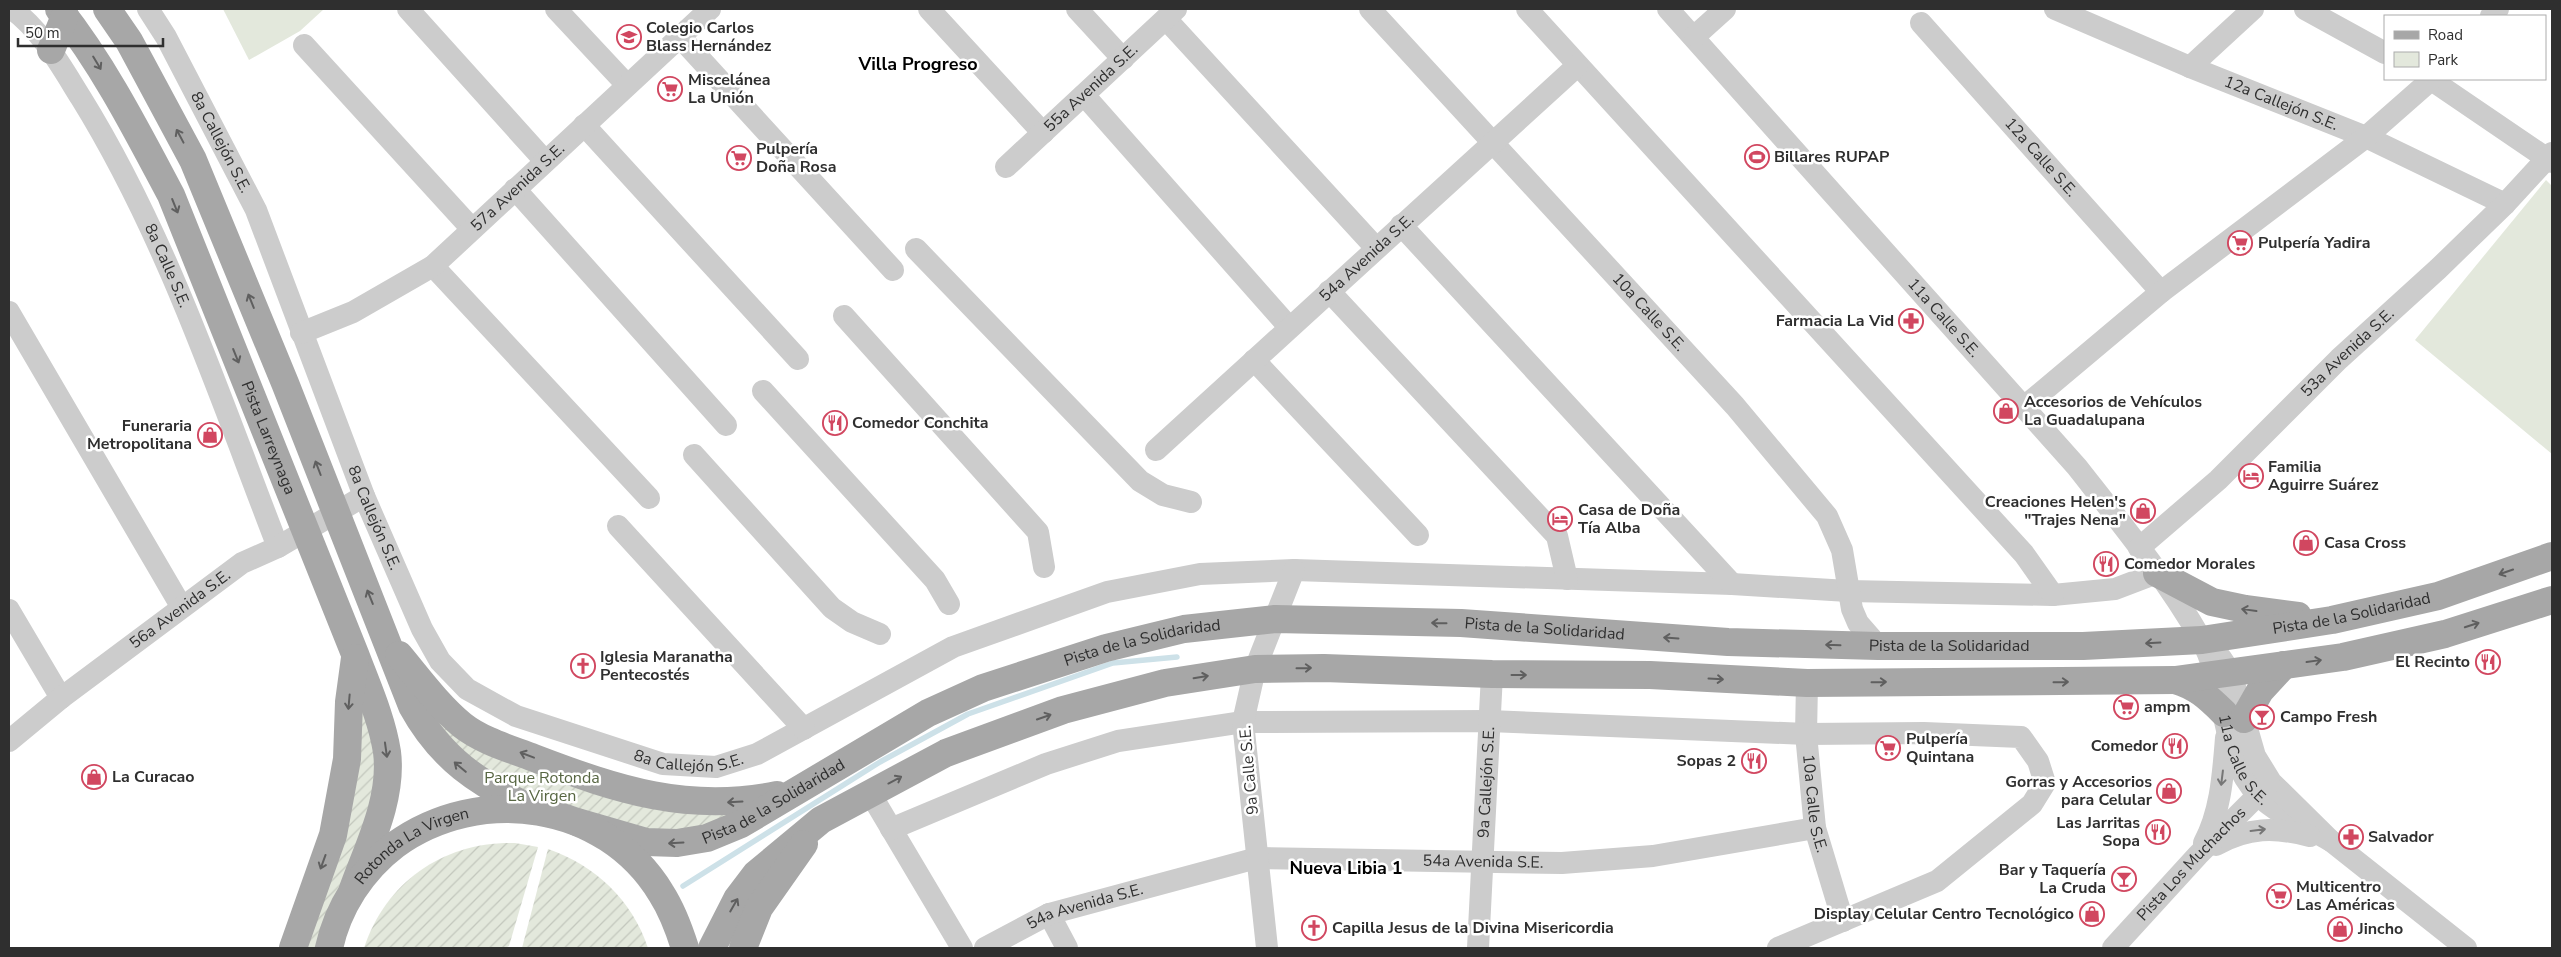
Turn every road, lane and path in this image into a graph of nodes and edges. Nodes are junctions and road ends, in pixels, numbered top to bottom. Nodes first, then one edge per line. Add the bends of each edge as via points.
1 (12, 9) edge
2 (107, 9) edge
3 (148, 9) edge
4 (408, 9) edge
5 (556, 9) edge
6 (710, 9) edge
7 (929, 9) edge
8 (1077, 9) edge
9 (1370, 9) edge
10 (1527, 9) edge
11 (1668, 9) edge
12 (1725, 9) edge
13 (2055, 9) edge
14 (2253, 9) edge
15 (2305, 9) edge
16 (62, 12) edge
17 (1171, 14) edge
18 (1921, 23) dead end
19 (1695, 36) junction
20 (680, 37) junction
21 (304, 45) dead end
22 (51, 50) junction
23 (2384, 52) edge
24 (1123, 58) junction
25 (1577, 66) junction
26 (2190, 67) junction
27 (2430, 80) edge
28 (2433, 80) edge
29 (627, 85) junction
30 (1084, 95) junction
31 (584, 125) junction
32 (1043, 133) junction
33 (2366, 137) junction
34 (1492, 142) junction
35 (2551, 158) edge
36 (545, 161) junction
37 (1006, 167) dead end
38 (515, 189) junction
39 (2505, 204) junction
40 (1401, 225) junction
41 (472, 229) junction
42 (1376, 248) junction
43 (916, 249) dead end
44 (433, 266) junction
45 (892, 270) dead end
46 (1329, 291) junction
47 (2161, 292) junction
48 (9, 312) edge
49 (844, 316) dead end
50 (1289, 327) junction
51 (301, 333) junction
52 (798, 359) dead end
53 (1254, 360) junction
54 (763, 391) dead end
55 (2024, 407) junction
56 (726, 425) dead end
57 (1156, 450) dead end
58 (694, 455) dead end
59 (364, 496) junction
60 (649, 498) dead end
61 (1191, 502) dead end
62 (336, 514) junction
63 (618, 526) dead end
64 (306, 532) junction
65 (1418, 535) dead end
66 (278, 547) junction
67 (2139, 548) junction
68 (2552, 556) edge
69 (1044, 567) dead end
70 (1294, 570) junction
71 (2157, 573) junction
72 (1567, 579) junction
73 (1732, 584) junction
74 (1848, 591) junction
75 (2053, 596) junction
76 (2552, 600) edge
77 (949, 604) dead end
78 (181, 606) junction
79 (9, 610) edge
80 (1276, 619) junction
81 (2332, 620) junction
82 (880, 634) dead end
83 (2202, 640) junction
84 (388, 642) junction
85 (1878, 646) junction
86 (356, 654) junction
87 (2284, 665) junction
88 (1255, 669) junction
89 (1492, 674) junction
90 (2222, 674) junction
91 (2175, 680) junction
92 (1807, 683) junction
93 (61, 698) junction
94 (2232, 720) junction
95 (1490, 721) junction
96 (1243, 722) junction
97 (804, 729) junction
98 (1806, 734) junction
99 (9, 741) edge
100 (2265, 789) junction
101 (800, 790) junction
102 (870, 793) junction
103 (532, 809) junction
104 (821, 820) junction
105 (577, 822) junction
106 (1815, 828) junction
107 (891, 829) junction
108 (2332, 842) junction
109 (2198, 855) junction
110 (1257, 858) junction
111 (1483, 860) junction
112 (353, 889) junction
113 (1048, 914) junction
114 (1843, 920) junction
115 (292, 948) edge
116 (329, 948) edge
117 (685, 948) edge
118 (712, 948) edge
119 (743, 948) edge
120 (962, 948) edge
121 (984, 948) edge
122 (1067, 948) edge
123 (1267, 948) edge
124 (1478, 948) edge
125 (1778, 948) edge
126 (2113, 948) edge
127 (2466, 948) edge

1 - 22 street, 8a Calle S.E.
62 -> 2 main road via 193,160 129,41
3 - 51 street, 8a Callejón S.E. via 166,37 256,210
4 - 36 street
5 - 29 street
6 - 20 street, 57a Avenida S.E.
7 - 32 street
8 - 24 street
9 - 34 street, 10a Calle S.E.
10 - 25 street
11 - 19 street, 11a Calle S.E.
12 - 19 street
13 - 26 street, 12a Callejón S.E.
14 - 26 street
15 - 23 street
16 - 22 main road
16 -> 64 main road, Pista Larreynaga via 130,118 171,195
17 - 24 street, 55a Avenida S.E.
17 - 42 street
18 - 47 street, 12a Calle S.E.
19 - 55 street, 11a Calle S.E.
20 - 29 street, 57a Avenida S.E.
20 - 45 street
21 - 41 street
22 - 66 street, 8a Calle S.E. via 102,132 151,226
24 - 30 street, 55a Avenida S.E.
25 - 34 street, 54a Avenida S.E.
25 - 75 street via 2024,554
26 - 33 street, 12a Callejón S.E.
27 - 33 street
28 - 35 street
29 - 31 street, 57a Avenida S.E.
30 - 32 street, 55a Avenida S.E.
30 - 50 street
31 - 36 street, 57a Avenida S.E.
31 - 52 street
32 - 37 street, 55a Avenida S.E.
33 - 39 street, 12a Callejón S.E.
33 - 47 street
34 - 40 street, 54a Avenida S.E.
34 - 74 street, 10a Calle S.E. via 1735,406 1827,516 1842,550
35 - 39 street, 53a Avenida S.E.
36 - 38 street, 57a Avenida S.E.
38 - 41 street, 57a Avenida S.E.
38 - 56 street
39 - 67 street, 53a Avenida S.E. via 2340,359 2218,480
40 - 42 street, 54a Avenida S.E.
40 - 73 street
41 - 44 street, 57a Avenida S.E.
42 - 46 street, 54a Avenida S.E.
43 - 61 street via 1140,481 1164,495
44 - 51 street, 57a Avenida S.E. via 353,312
44 - 60 street
46 - 50 street, 54a Avenida S.E.
46 - 72 street via 1557,536
47 - 55 street
48 - 78 street
49 - 69 street via 1038,532
50 - 53 street, 54a Avenida S.E.
51 - 59 street, 8a Callejón S.E.
53 - 57 street, 54a Avenida S.E.
53 - 65 street
54 - 77 street via 935,580
55 - 67 street, 11a Calle S.E. via 2077,468
58 - 82 street via 832,608 852,622
59 - 62 street, 56a Avenida S.E.
59 - 97 street, 8a Callejón S.E. via 422,629 440,661 466,689 516,716 662,764 716,767 757,754
62 - 64 street, 56a Avenida S.E.
84 -> 62 main road
63 - 97 street
64 - 66 street, 56a Avenida S.E.
64 - 86 main road, Pista Larreynaga
66 - 78 street, 56a Avenida S.E. via 242,563
67 - 71 street, 11a Calle S.E.
68 -> 81 main road, Pista de la Solidaridad via 2438,596
70 - 72 street, 8a Callejón S.E.
70 - 80 street, 9a Calle S.E.
70 - 97 street, 8a Callejón S.E. via 1200,574 1108,592 954,647
71 - 75 street, 8a Callejón S.E. via 2115,589
81 -> 71 main road via 2212,602
71 - 83 street, 11a Calle S.E.
72 - 73 street, 8a Callejón S.E.
73 - 74 street, 8a Callejón S.E.
74 - 75 street, 8a Callejón S.E.
74 - 85 street, 10a Calle S.E. via 1858,623
87 -> 76 main road via 2343,657 2445,634
78 - 93 street, 56a Avenida S.E.
79 - 93 street
85 -> 80 main road, Pista de la Solidaridad via 1728,642 1461,623
80 - 88 street, 9a Calle S.E.
80 - 101 main road, Pista de la Solidaridad via 1184,629 1106,648 983,688 928,713
81 - 83 main road, Pista de la Solidaridad
83 -> 85 main road, Pista de la Solidaridad via 2083,646
83 - 90 street, 11a Calle S.E.
101 -> 84 main road via 748,801 701,802 652,797 572,772 492,742 463,726
103 -> 84 main road via 473,777 436,744 405,692
86 -> 112 main road, Pista Larreynaga via 384,741 387,772 378,820
86 -> 115 main road via 349,702 347,759 333,835
87 - 90 main road
87 - 94 main road
88 -> 89 main road
88 - 96 street, 9a Calle S.E.
102 -> 88 main road via 946,753 1063,710 1165,683
89 -> 92 main road via 1650,676
89 - 95 street, 9a Callejón S.E.
90 - 91 main road
90 - 94 street, 11a Calle S.E.
92 -> 91 main road
91 - 94 main road via 2206,695
92 - 98 street, 10a Calle S.E.
93 - 99 street, 56a Avenida S.E.
94 - 100 street, 11a Calle S.E. via 2255,756
94 -> 109 street via 2218,806
95 - 96 street
95 - 98 street
95 - 111 street, 9a Callejón S.E.
96 - 107 street via 1118,742 1046,764
96 - 110 street, 9a Calle S.E.
98 - 106 street, 10a Calle S.E.
98 - 114 street via 1924,733 2021,737 2038,761 2045,783 2032,804 1938,881
100 - 108 street, 11a Calle S.E.
100 - 109 street, Pista Los Muchachos
101 -> 105 main road, Pista de la Solidaridad via 731,828 687,842 638,840
102 - 104 main road
102 - 107 street
103 - 105 main road, Rotonda La Virgen
103 - 112 main road, Rotonda La Virgen via 488,808 435,822 410,834 387,851
118 -> 104 main road via 737,899 756,874
104 - 119 main road via 759,908
105 - 117 main road, Rotonda La Virgen via 618,846 644,871 673,914
106 - 111 street, 54a Avenida S.E. via 1653,856 1562,863
106 - 114 street, 10a Calle S.E.
107 - 120 street
109 -> 108 street via 2231,837 2264,829 2291,831
108 - 127 street, 11a Calle S.E.
109 - 126 street, Pista Los Muchachos
110 - 111 street, 54a Avenida S.E.
110 - 113 street, 54a Avenida S.E.
110 - 123 street, 9a Calle S.E.
111 - 124 street, 9a Callejón S.E.
112 - 116 main road, Rotonda La Virgen
113 - 121 street, 54a Avenida S.E.
113 - 122 street
114 - 125 street

